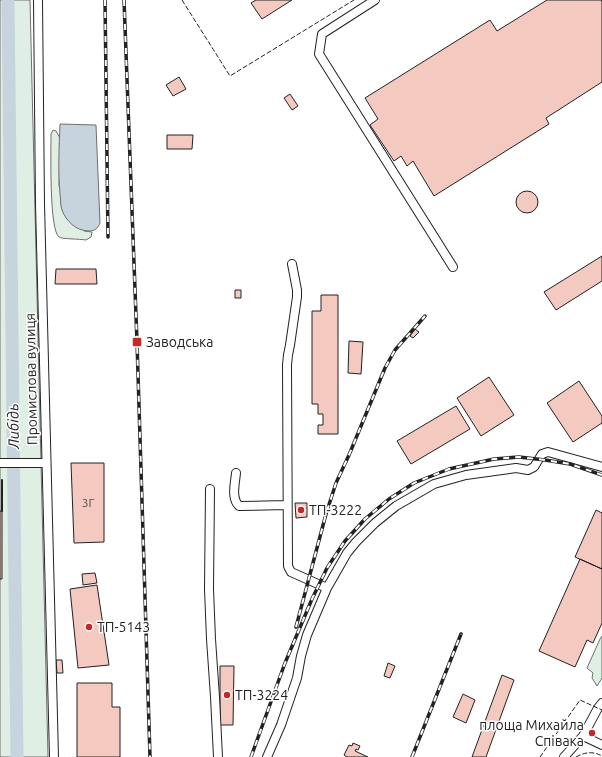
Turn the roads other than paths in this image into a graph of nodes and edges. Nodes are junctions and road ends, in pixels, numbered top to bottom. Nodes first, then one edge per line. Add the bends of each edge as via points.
1 (38, 0) edge
2 (375, 0) edge
3 (292, 264) dead end
4 (453, 267) dead end
5 (0, 463) edge
6 (46, 463) junction
7 (602, 467) edge
8 (236, 473) dead end
9 (210, 489) dead end
10 (287, 505) junction
11 (327, 588) junction
12 (602, 703) edge
13 (583, 736) junction
14 (602, 745) edge
15 (54, 757) edge
16 (218, 757) edge
17 (267, 757) edge
18 (564, 757) edge

1 - 6 street, Промислова вулиця
2 - 4 street via 322,34 320,54
3 - 10 street via 297,297 288,355
5 - 6 street
6 - 15 street, Промислова вулиця
7 - 11 street via 548,452 542,454 534,467 528,470 516,468 466,475 434,484 396,506 356,542
8 - 10 street via 234,497 239,506
9 - 16 street via 210,639
10 - 11 street via 289,569
11 - 17 street via 307,635 297,678
12 - 13 street
13 - 14 street
13 - 18 street

